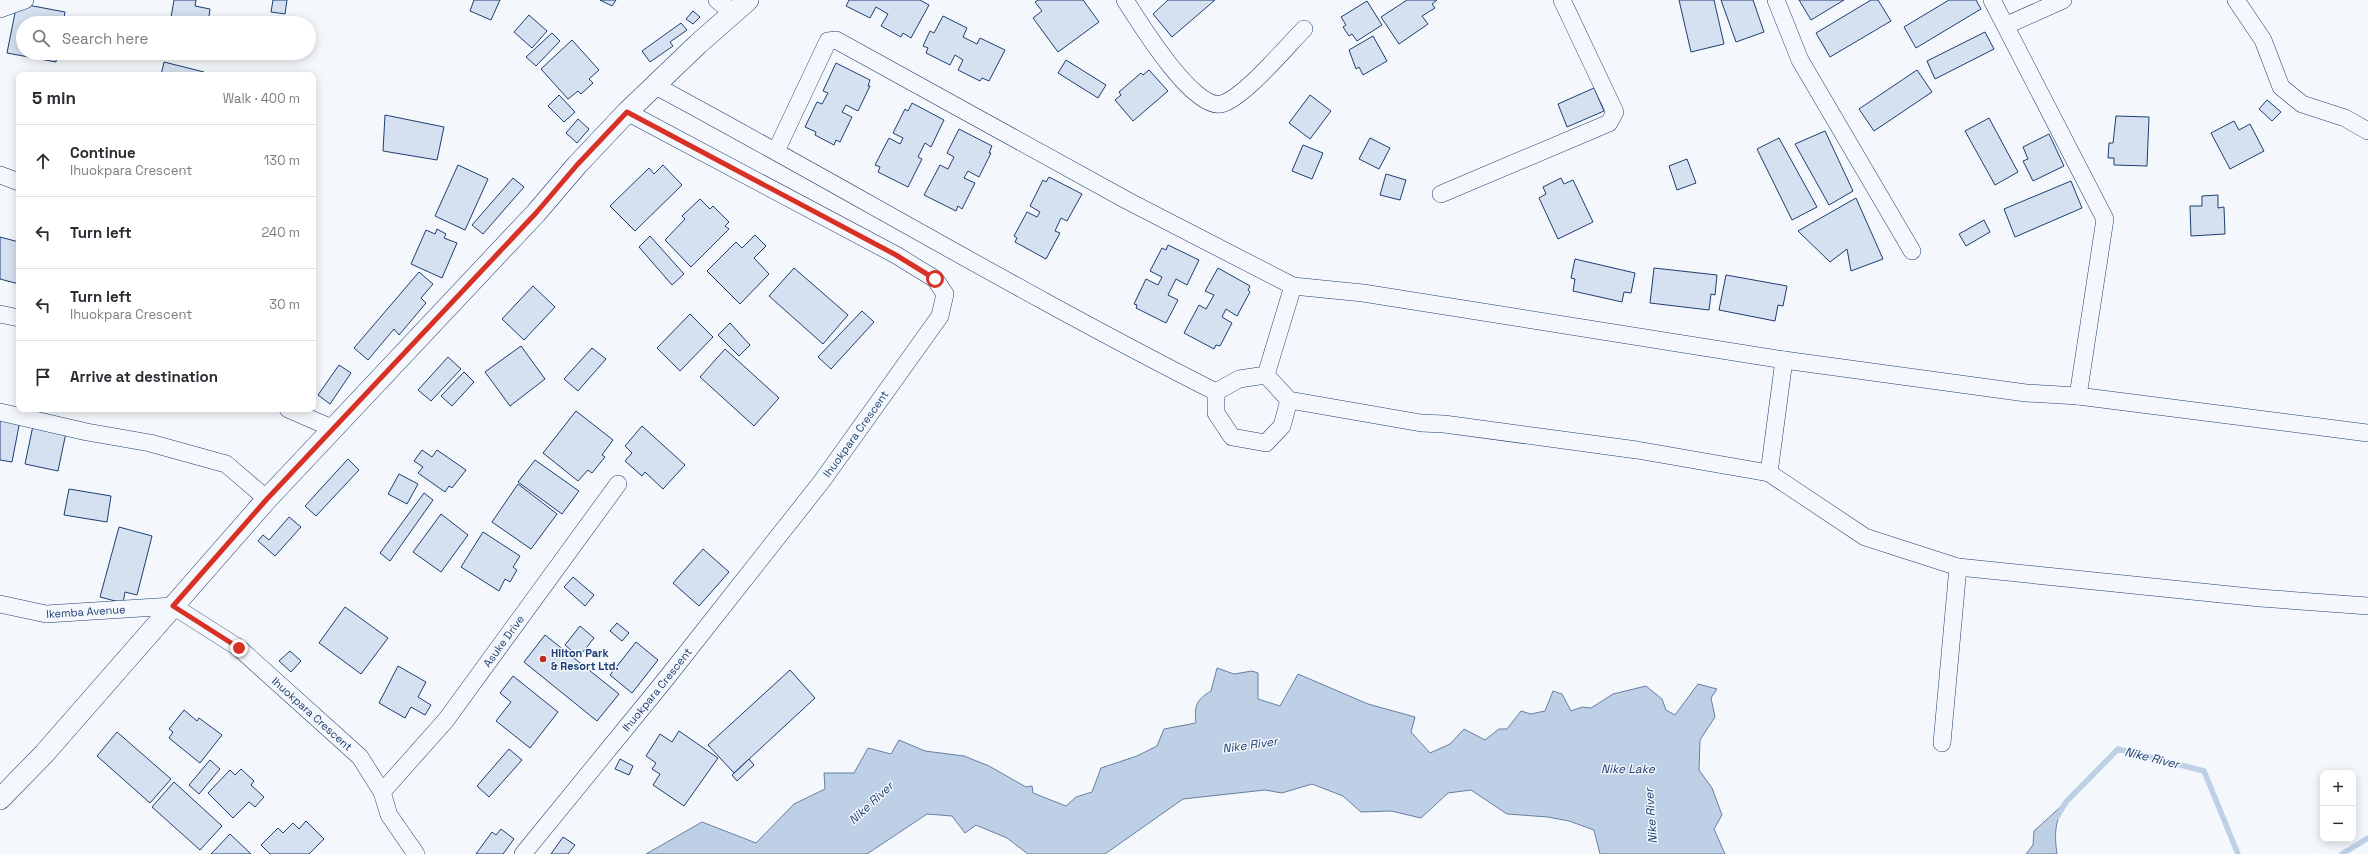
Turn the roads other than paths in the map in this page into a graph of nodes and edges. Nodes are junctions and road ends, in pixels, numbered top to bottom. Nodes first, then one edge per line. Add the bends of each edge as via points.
1 (25, 0) edge
2 (1125, 0) edge
3 (1562, 0) edge
4 (1776, 0) edge
5 (1992, 0) edge
6 (2063, 0) edge
7 (2236, 0) edge
8 (732, 4) edge
9 (0, 9) edge
10 (2007, 25) junction
11 (1304, 29) dead end
12 (654, 85) junction
13 (627, 112) junction
14 (2368, 131) edge
15 (776, 150) junction
16 (0, 175) edge
17 (16, 181) edge
18 (1441, 194) dead end
19 (1912, 251) dead end
20 (1294, 286) junction
21 (0, 314) edge
22 (16, 317) edge
23 (1784, 360) junction
24 (1266, 375) junction
25 (1216, 392) junction
26 (2078, 396) junction
27 (1289, 400) junction
28 (0, 412) edge
29 (295, 412) edge
30 (334, 429) junction
31 (2368, 433) edge
32 (1768, 473) junction
33 (618, 484) dead end
34 (267, 499) junction
35 (1958, 567) junction
36 (0, 604) edge
37 (173, 606) junction
38 (2368, 606) edge
39 (1942, 743) dead end
40 (382, 792) junction
41 (0, 799) edge
42 (416, 854) edge
43 (523, 854) edge

1 - 9 street
2 - 11 street via 1184,83 1210,103 1221,104 1237,94
3 - 18 street via 1616,112 1609,123
4 - 19 street via 1800,60
5 - 10 street
6 - 10 street
7 - 14 street via 2263,40 2281,87 2302,104 2345,118
8 - 12 street
10 - 26 street via 2105,219
12 - 13 street
12 - 15 street
13 - 30 street
13 - 43 street, Ihuokpara Crescent via 896,255 935,279 946,294 940,316 822,481 670,674
15 - 20 street via 828,41 836,40 1128,201
15 - 25 street via 1136,352
16 - 17 street
20 - 23 street via 1363,293
20 - 24 street
21 - 22 street
23 - 26 street via 2026,393
23 - 32 street
24 - 25 street via 1238,379
24 - 27 street
25 - 27 street via 1216,413 1232,437 1266,443 1282,426
26 - 31 street
27 - 32 street via 1421,422 1637,450
28 - 34 street via 150,443 226,464
29 - 30 street
30 - 34 street
32 - 35 street via 1865,537
33 - 40 street, Asuke Drive via 446,720
34 - 37 street
35 - 38 street via 2260,598
35 - 39 street
36 - 37 street, Ikemba Avenue via 46,614
37 - 40 street, Ihuokpara Crescent via 239,648 360,757
37 - 41 street via 44,754
40 - 42 street, Ihuokpara Crescent via 389,815

